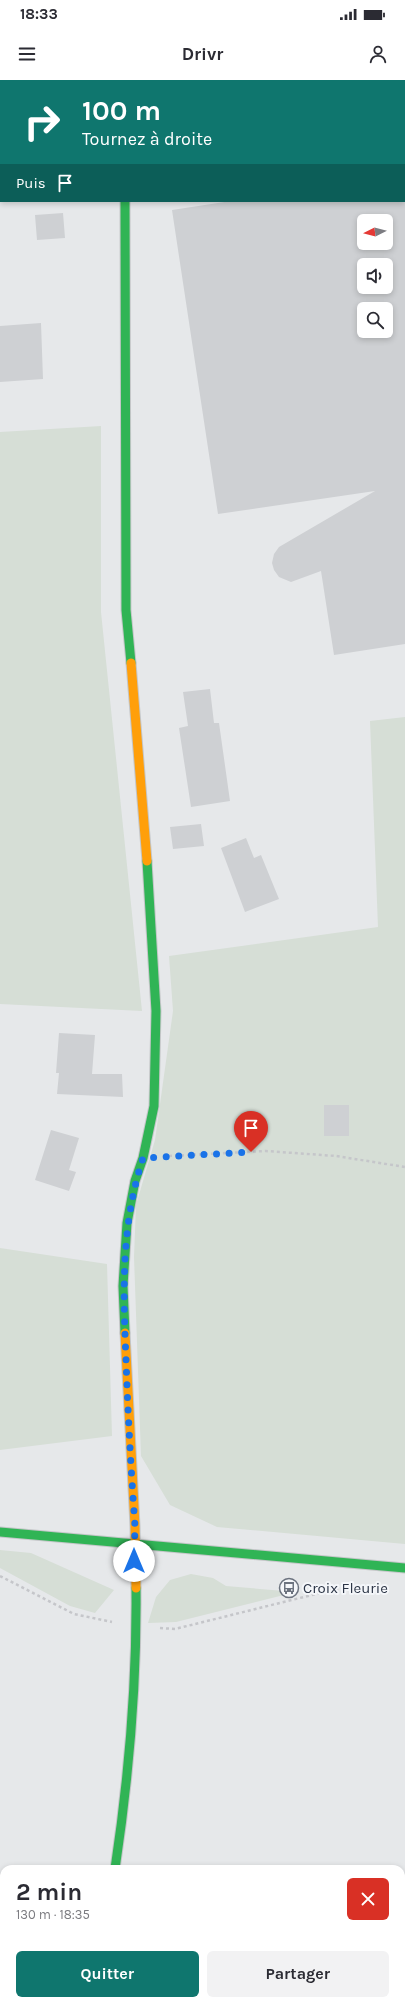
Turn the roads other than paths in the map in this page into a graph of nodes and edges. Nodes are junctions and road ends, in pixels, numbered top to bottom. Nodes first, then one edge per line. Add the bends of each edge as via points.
1 (125, 202) edge
2 (0, 1532) edge
3 (134, 1544) junction
4 (405, 1568) edge
5 (116, 1865) edge

1 - 3 street via 126,610 145,827 156,1011 154,1106 127,1223 123,1286
2 - 3 street
3 - 4 street
3 - 5 street via 136,1625 126,1796

